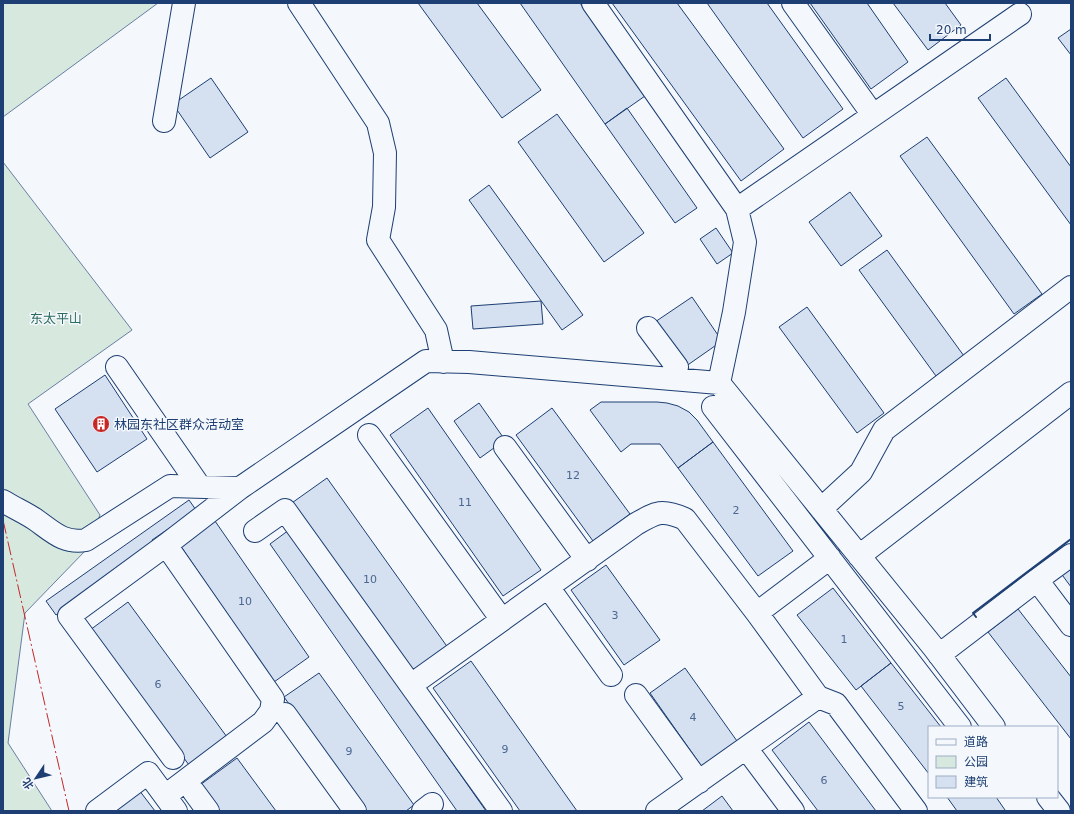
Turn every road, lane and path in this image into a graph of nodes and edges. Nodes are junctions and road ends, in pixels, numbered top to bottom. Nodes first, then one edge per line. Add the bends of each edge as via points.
1 (184, 3) edge
2 (299, 3) edge
3 (592, 3) edge
4 (793, 3) edge
5 (1020, 14) dead end
6 (873, 115) junction
7 (164, 121) dead end
8 (737, 209) junction
9 (1071, 287) edge
10 (443, 362) junction
11 (117, 367) dead end
12 (677, 367) dead end
13 (644, 376) junction
14 (719, 383) junction
15 (1071, 393) edge
16 (713, 407) dead end
17 (369, 434) dead end
18 (505, 447) dead end
19 (200, 487) junction
20 (240, 488) junction
21 (3, 501) edge
22 (821, 509) junction
23 (255, 531) dead end
24 (166, 545) junction
25 (1071, 555) edge
26 (859, 556) junction
27 (830, 558) junction
28 (587, 560) junction
29 (1037, 580) junction
30 (548, 587) junction
31 (757, 613) junction
32 (502, 620) junction
33 (1071, 625) edge
34 (939, 655) junction
35 (611, 675) dead end
36 (411, 685) junction
37 (636, 695) dead end
38 (818, 697) junction
39 (285, 714) dead end
40 (959, 726) edge
41 (993, 726) edge
42 (746, 748) junction
43 (173, 758) dead end
44 (698, 782) junction
45 (194, 792) dead end
46 (1049, 798) edge
47 (171, 803) edge
48 (97, 811) edge
49 (208, 811) edge
50 (355, 811) edge
51 (501, 811) edge
52 (657, 811) edge
53 (793, 811) edge
54 (916, 811) edge
55 (1059, 811) edge

1 - 7 street
2 - 10 street via 378,123 385,153 384,207 378,240 436,330
3 - 8 street
4 - 6 street
5 - 6 street
6 - 8 street
8 - 14 street via 745,242
9 - 22 street via 884,430 861,472
10 - 13 street
10 - 20 street via 426,361
11 - 19 street
12 - 13 street via 654,336
13 - 14 street
14 - 22 street
15 - 26 street
16 - 27 street
17 - 32 street
18 - 28 street
19 - 20 street
19 - 21 street via 170,486 86,540 76,542 50,531 35,519
20 - 24 street
22 - 26 street
23 - 36 street via 285,510
24 - 43 street via 69,616
24 - 47 street via 273,699 271,711 263,722
25 - 29 street
26 - 34 street
27 - 31 street
27 - 40 street
28 - 30 street
28 - 31 street via 650,516 660,512 672,513 685,519
29 - 33 street
29 - 34 street
30 - 32 street
30 - 35 street
31 - 38 street
32 - 36 street
34 - 41 street
36 - 51 street
37 - 44 street
38 - 42 street
38 - 54 street via 836,704
39 - 50 street
42 - 44 street
42 - 53 street
44 - 52 street
45 - 49 street
46 - 55 street
47 - 48 street via 148,773

